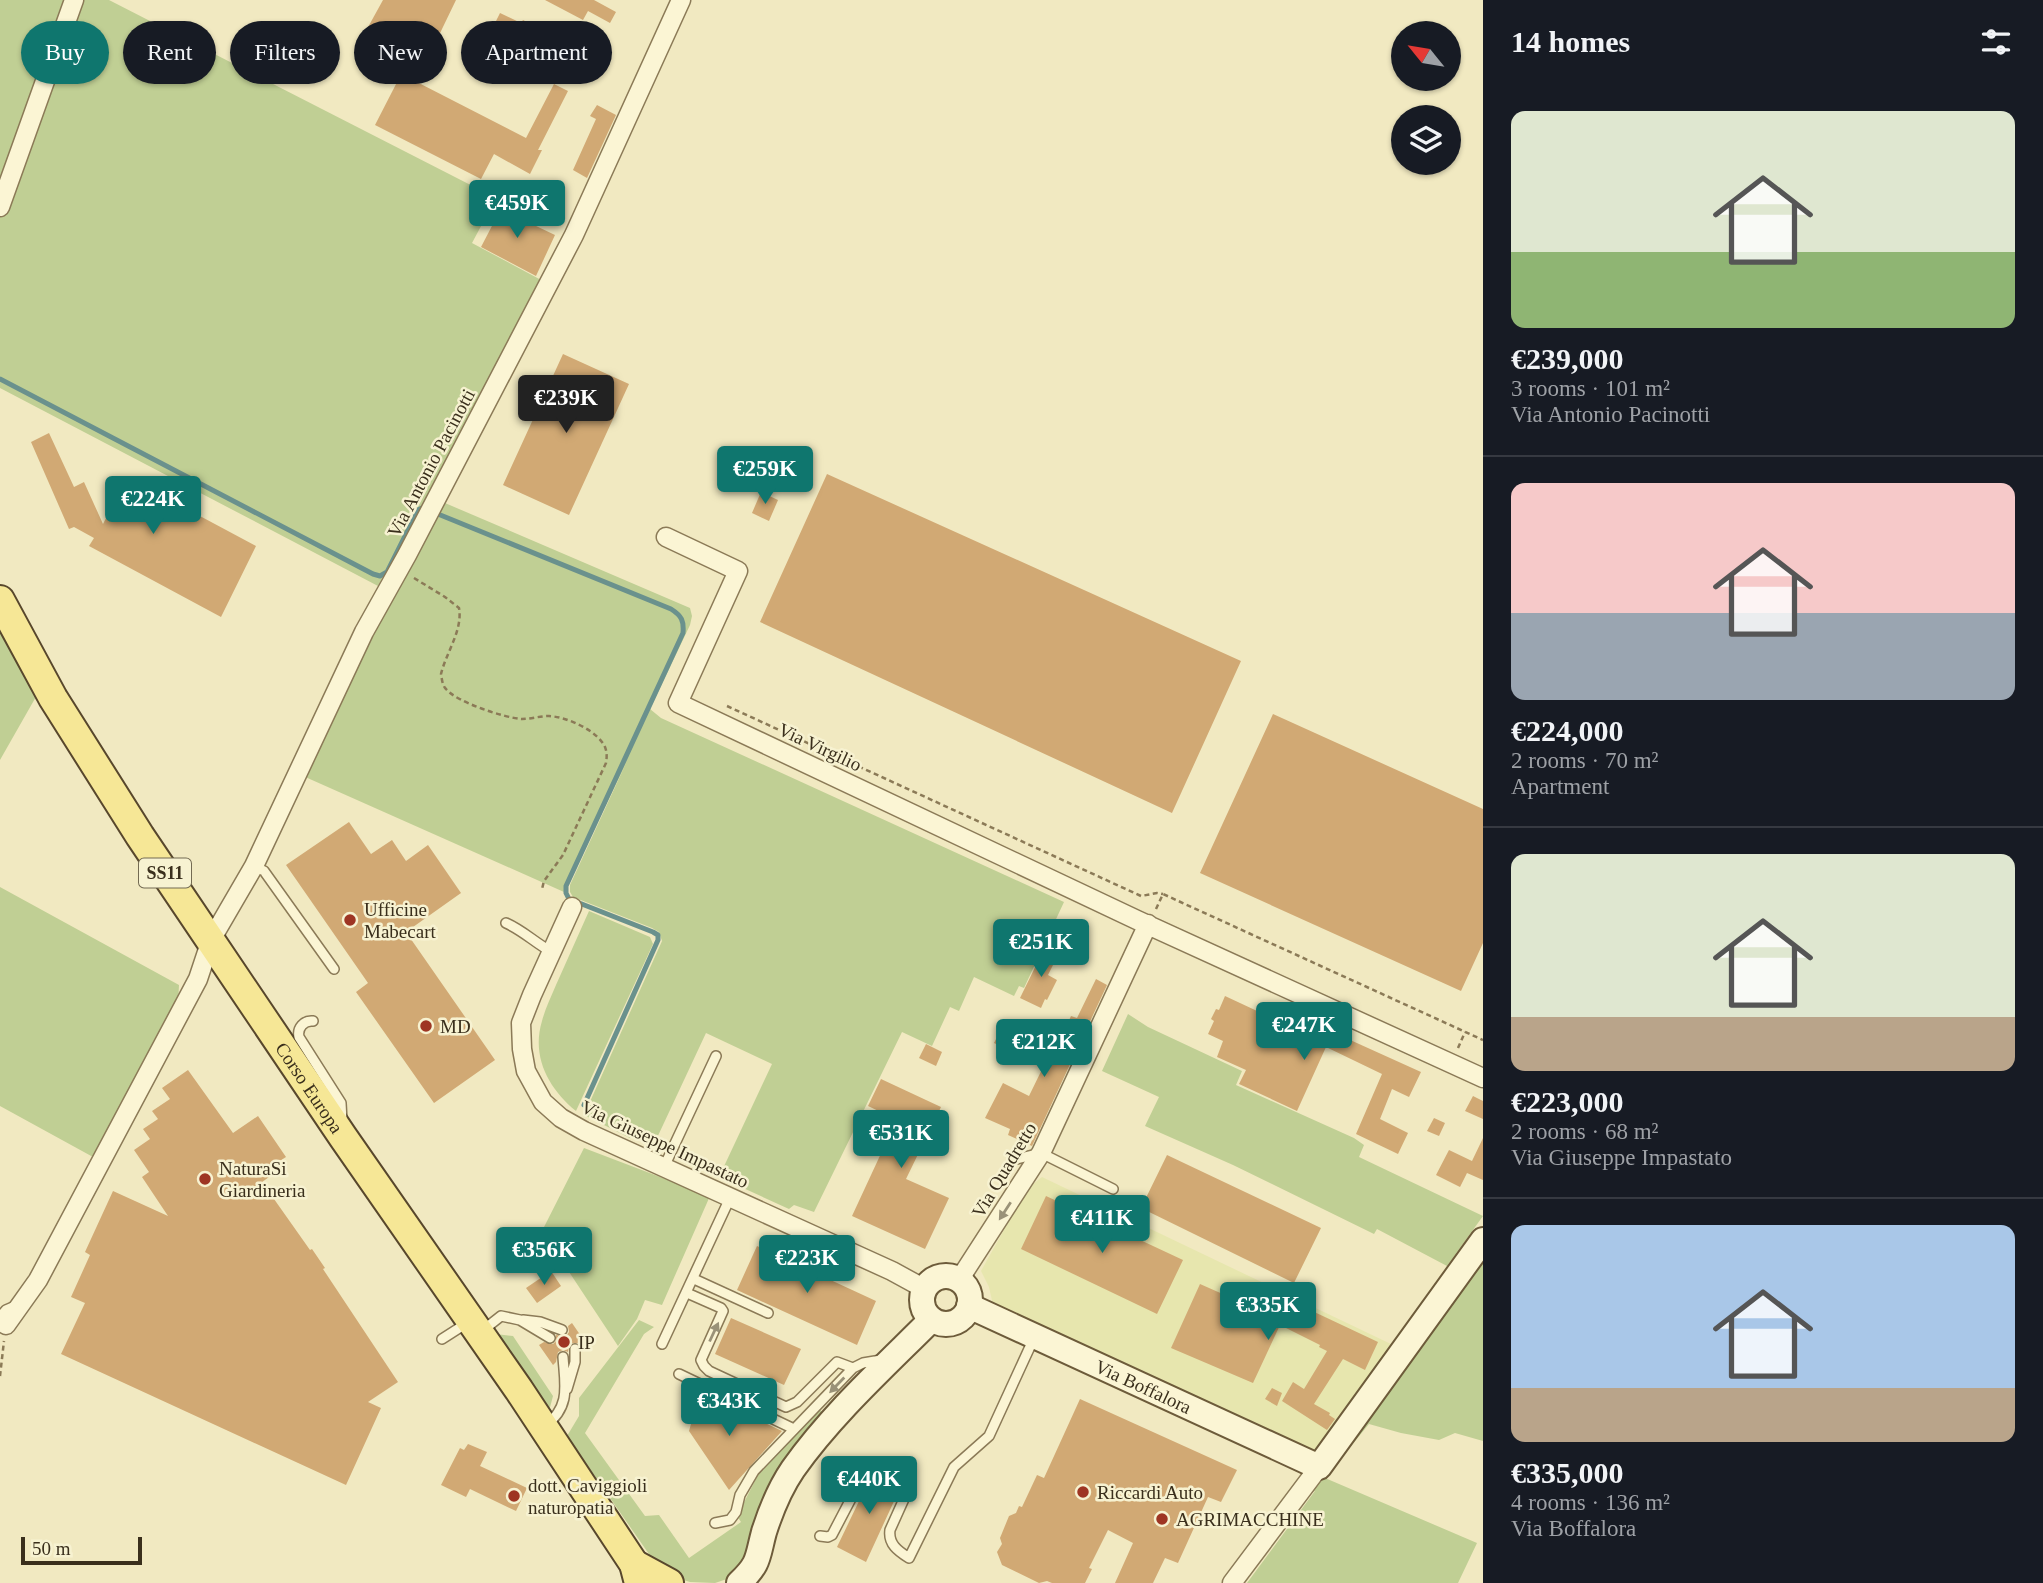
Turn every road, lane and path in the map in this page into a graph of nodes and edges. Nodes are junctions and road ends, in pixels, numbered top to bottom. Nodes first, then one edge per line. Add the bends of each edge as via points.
1 (74, 0) edge
2 (680, 0) edge
3 (0, 207) edge
4 (666, 537) dead end
5 (399, 569) junction
6 (0, 600) edge
7 (723, 704) dead end
8 (254, 866) junction
9 (541, 889) dead end
10 (1163, 894) junction
11 (572, 907) dead end
12 (506, 923) dead end
13 (1148, 924) junction
14 (211, 940) junction
15 (552, 952) junction
16 (334, 969) dead end
17 (313, 1021) dead end
18 (1483, 1040) edge
19 (716, 1056) dead end
20 (1483, 1078) edge
21 (343, 1137) junction
22 (1041, 1153) junction
23 (1017, 1158) dead end
24 (664, 1167) junction
25 (1113, 1189) dead end
26 (730, 1198) junction
27 (1483, 1240) edge
28 (694, 1279) junction
29 (959, 1280) junction
30 (925, 1289) junction
31 (687, 1293) junction
32 (969, 1306) junction
33 (768, 1313) dead end
34 (520, 1320) junction
35 (931, 1320) junction
36 (3, 1321) edge
37 (475, 1326) junction
38 (562, 1330) dead end
39 (1035, 1336) junction
40 (550, 1338) dead end
41 (442, 1339) dead end
42 (662, 1344) dead end
43 (575, 1349) dead end
44 (896, 1356) junction
45 (564, 1357) dead end
46 (853, 1368) junction
47 (679, 1374) dead end
48 (0, 1376) edge
49 (565, 1398) junction
50 (544, 1427) junction
51 (794, 1429) junction
52 (1319, 1467) junction
53 (715, 1523) dead end
54 (821, 1536) dead end
55 (763, 1572) edge
56 (637, 1574) edge
57 (668, 1583) edge
58 (739, 1583) edge
59 (1231, 1583) edge

1 - 3 street
2 - 5 street, Via Antonio Pacinotti via 574,235
4 - 13 street, Via Virgilio via 738,571 678,703
5 - 8 street, Via Antonio Pacinotti via 364,632
5 - 9 path via 459,608 459,625 441,674 453,696 506,717 560,718 594,734 604,744 606,763 563,855
6 - 14 main road, Corso Europa / SS11 via 53,698
7 - 10 path via 1141,896
8 - 14 street, Via Antonio Pacinotti
8 - 16 lane via 264,871
10 - 13 path
10 - 18 path
11 - 15 street, Via Giuseppe Impastato
12 - 15 lane
13 - 20 street
13 - 22 street, Via Quadretto
14 - 21 main road, Corso Europa / SS11
14 - 36 street, Via Antonio Pacinotti via 198,979 38,1280
15 - 24 street, Via Giuseppe Impastato via 522,1023 526,1071 543,1102 561,1118
17 - 21 lane via 300,1026 298,1034 341,1103
19 - 24 lane
21 - 37 main road, Corso Europa / SS11
22 - 23 lane
22 - 25 lane
22 -> 29 street, Via Quadretto
24 - 26 street, Via Giuseppe Impastato
26 - 28 lane
26 - 30 street, Via Giuseppe Impastato
27 - 52 street
28 - 31 lane
28 - 33 lane
29 - 30 street via 943,1276
29 - 32 street via 969,1293
30 - 35 street via 922,1303
31 - 42 lane
46 -> 31 lane via 837,1362 797,1402 786,1406 775,1402 704,1366 701,1360 723,1311
32 - 35 street via 954,1323
32 - 39 street, Via Boffalora
34 - 37 lane via 501,1317
34 - 38 lane
34 - 40 lane
35 - 44 street
36 - 48 path
37 - 41 lane
37 - 50 main road, Corso Europa / SS11
39 - 52 street, Via Boffalora
39 - 54 lane via 989,1436 954,1467 909,1558 896,1549 889,1536 908,1484 902,1475 880,1465 867,1468 832,1535
43 - 49 lane
44 - 46 lane
44 - 55 street via 842,1410 793,1469 764,1532
45 - 49 lane
46 -> 51 lane
47 - 51 lane
49 - 50 lane via 555,1418
50 - 56 main road, Corso Europa / SS11
51 - 53 lane via 754,1471 736,1513 730,1520
52 - 59 street
55 - 58 street
56 - 57 main road, Corso Europa

